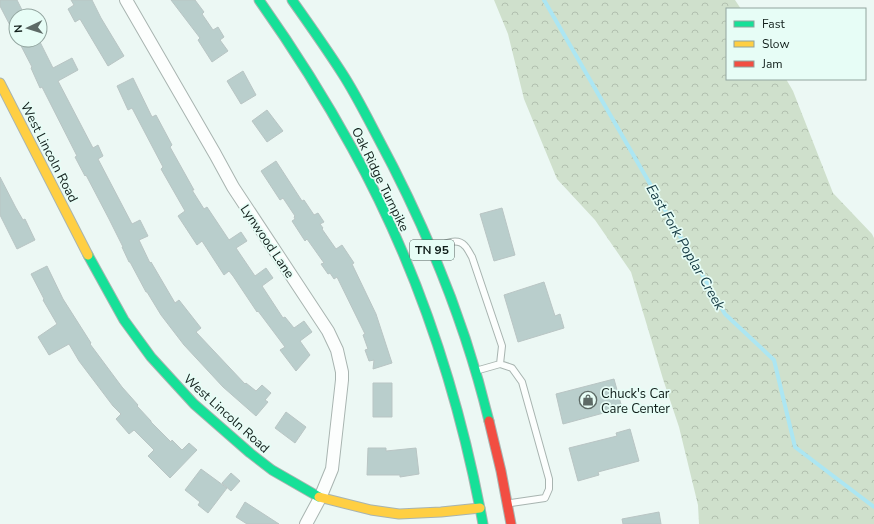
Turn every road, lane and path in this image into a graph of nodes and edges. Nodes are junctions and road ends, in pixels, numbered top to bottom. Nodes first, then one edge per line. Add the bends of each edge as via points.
1 (126, 0) edge
2 (259, 0) edge
3 (292, 0) edge
4 (0, 83) edge
5 (432, 251) junction
6 (500, 364) junction
7 (475, 371) junction
8 (320, 498) junction
9 (508, 504) junction
10 (480, 508) junction
11 (306, 524) edge
12 (482, 524) edge
13 (511, 524) edge

1 - 8 street, Lynwood Lane via 233,187 328,331 337,350 342,372 339,412 332,468
2 - 10 main road, Oak Ridge Turnpike / TN 95 via 319,90 392,229 443,362
3 - 5 main road, Oak Ridge Turnpike / TN 95 via 342,73 379,138
4 - 8 main road, West Lincoln Road via 108,292 124,320 151,357 194,404 250,453
5 - 6 lane via 446,243 458,242 465,245 472,257 502,346
5 - 7 main road, Oak Ridge Turnpike / TN 95 via 457,314
6 - 7 lane
6 - 9 lane via 512,368 522,382 549,479 549,489 545,498
7 - 9 main road, Oak Ridge Turnpike / TN 95 via 492,431
8 - 10 main road, West Lincoln Road via 399,514
8 - 11 street, Lynwood Lane
9 - 10 main road, West Lincoln Road
9 - 13 main road, Oak Ridge Turnpike / TN 95
10 - 12 main road, Oak Ridge Turnpike / TN 95

